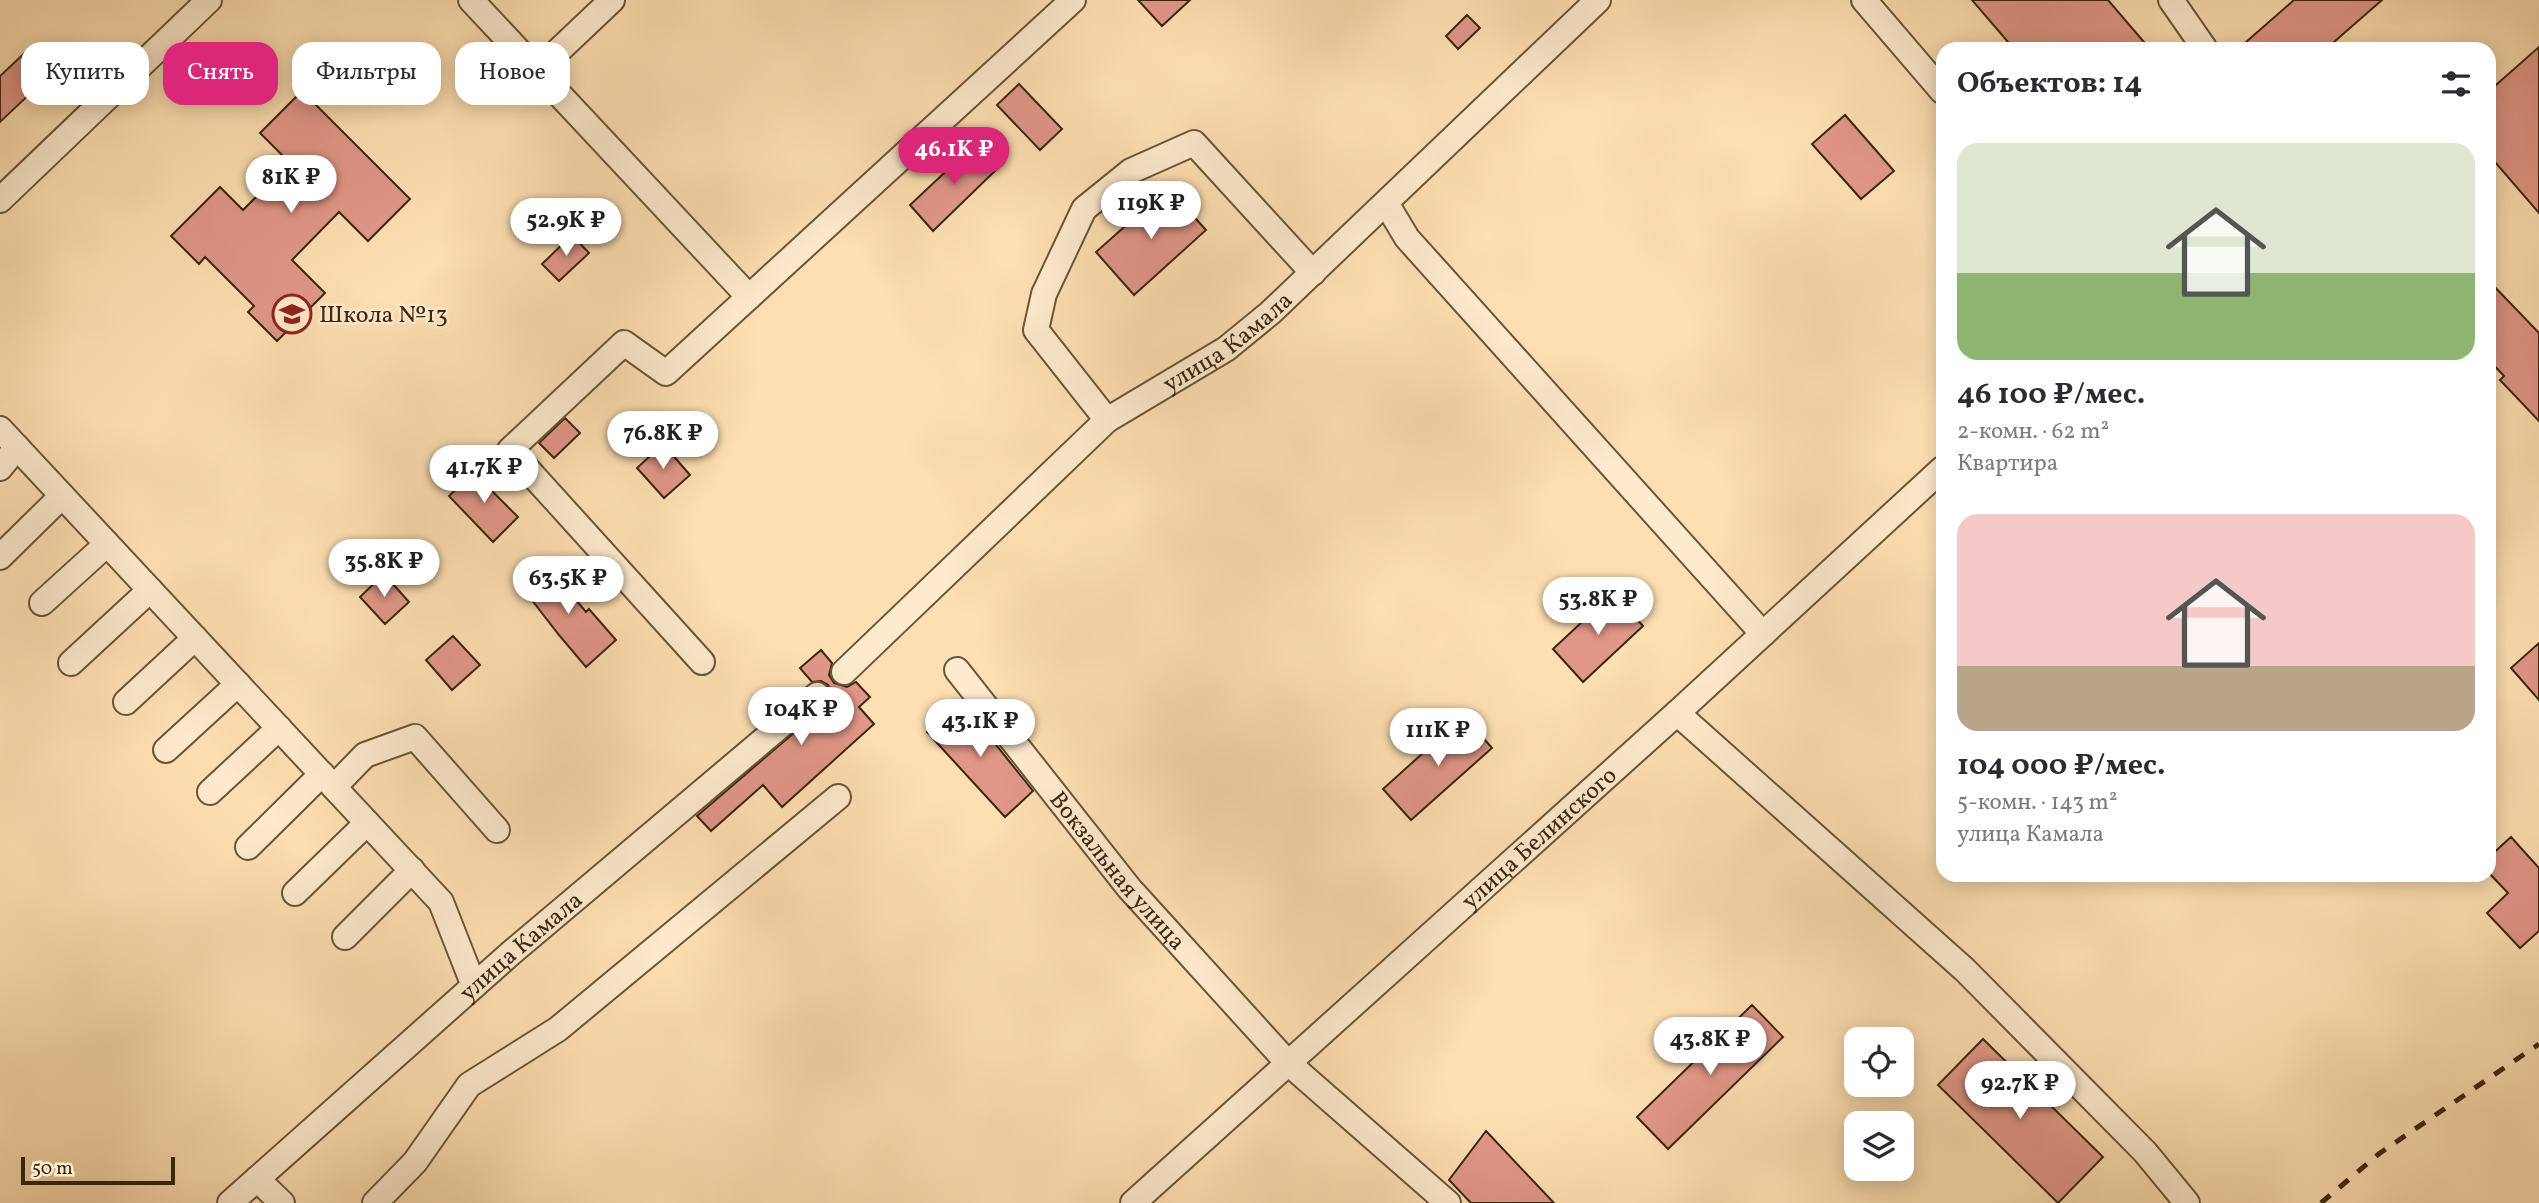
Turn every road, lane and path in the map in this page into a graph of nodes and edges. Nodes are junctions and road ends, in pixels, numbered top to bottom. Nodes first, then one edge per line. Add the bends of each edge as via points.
1 (209, 0) edge
2 (471, 0) edge
3 (612, 0) edge
4 (1073, 0) edge
5 (1598, 0) edge
6 (1864, 0) edge
7 (2171, 0) edge
8 (510, 42) edge
9 (568, 42) edge
10 (2200, 42) edge
11 (1936, 84) edge
12 (569, 105) edge
13 (0, 200) edge
14 (1387, 202) junction
15 (1313, 273) junction
16 (749, 297) junction
17 (1107, 421) junction
18 (0, 429) edge
19 (17, 447) junction
20 (0, 468) edge
21 (1936, 475) edge
22 (62, 496) junction
23 (107, 544) junction
24 (0, 557) edge
25 (150, 590) junction
26 (42, 603) dead end
27 (1763, 634) junction
28 (195, 638) junction
29 (702, 662) dead end
30 (71, 663) dead end
31 (957, 670) dead end
32 (844, 672) dead end
33 (238, 684) junction
34 (817, 695) dead end
35 (126, 702) dead end
36 (1677, 713) junction
37 (279, 728) junction
38 (166, 750) dead end
39 (328, 781) junction
40 (210, 792) dead end
41 (838, 797) dead end
42 (367, 823) junction
43 (497, 830) dead end
44 (248, 847) dead end
45 (412, 870) junction
46 (295, 893) dead end
47 (345, 937) dead end
48 (474, 986) junction
49 (1287, 1062) junction
50 (257, 1179) junction
51 (230, 1203) edge
52 (282, 1203) edge
53 (375, 1203) edge
54 (1133, 1203) edge
55 (1448, 1203) edge
56 (2187, 1203) edge

1 - 13 street
2 - 8 street
3 - 9 street
4 - 16 street
5 - 14 street, улица Камала
6 - 11 street
7 - 10 street
12 - 16 street
14 - 15 street, улица Камала
14 - 27 street via 1407,239
15 - 17 street, улица Камала via 1226,349
15 - 17 street via 1194,143 1131,171 1084,209 1044,294 1037,330
16 - 29 street via 666,373 624,342 510,450
17 - 32 street, улица Камала
18 - 19 street
19 - 20 street
19 - 22 street
21 - 27 street, улица Белинского
22 - 23 street
22 - 24 street
23 - 25 street
23 - 26 street
25 - 28 street
25 - 30 street
27 - 36 street, улица Белинского
28 - 33 street
28 - 35 street
31 - 49 street, Вокзальная улица via 1129,888
33 - 37 street
33 - 38 street
34 - 48 street, улица Камала
36 - 49 street, улица Белинского
36 - 56 street via 1965,970 2145,1153
37 - 39 street
37 - 40 street
39 - 42 street
39 - 43 street via 365,755 415,737
39 - 44 street
41 - 53 street via 558,1029 469,1085 415,1162
42 - 45 street
42 - 46 street
45 - 47 street
45 - 48 street via 441,902
48 - 50 street, улица Камала
49 - 54 street, улица Белинского
49 - 55 street, Вокзальная улица
50 - 51 street, улица Камала
50 - 52 street

